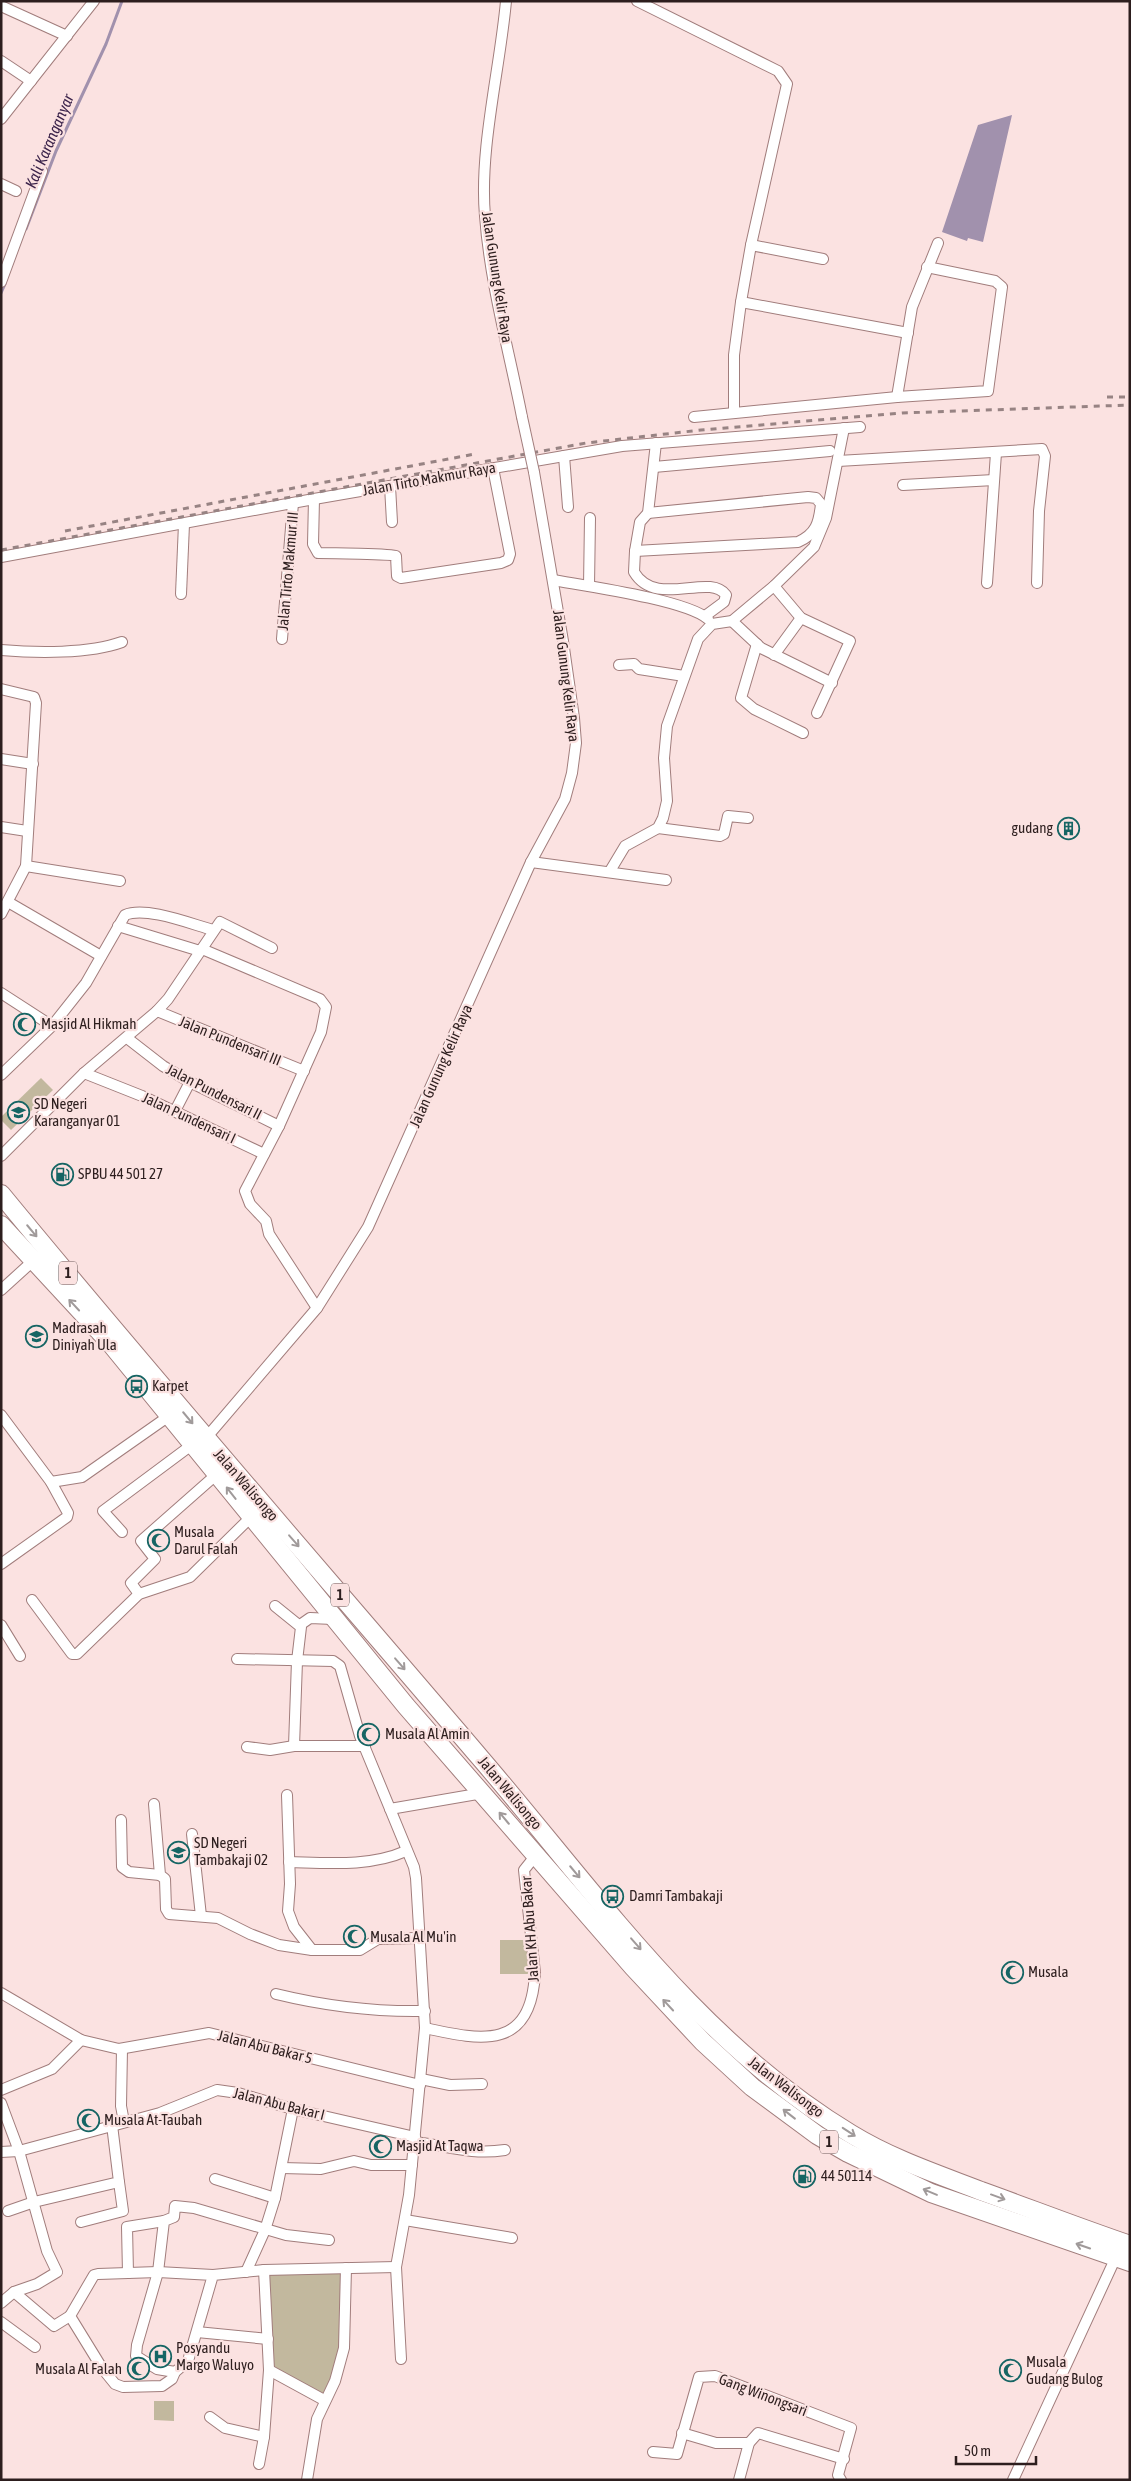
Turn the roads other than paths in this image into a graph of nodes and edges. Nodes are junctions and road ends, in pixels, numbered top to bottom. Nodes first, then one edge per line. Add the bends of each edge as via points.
1 (94, 1) edge
2 (506, 1) edge
3 (637, 1) edge
4 (1, 6) edge
5 (67, 36) junction
6 (1, 61) edge
7 (31, 81) junction
8 (1, 119) edge
9 (42, 171) dead end
10 (1, 184) edge
11 (16, 192) dead end
12 (938, 243) dead end
13 (751, 245) junction
14 (823, 259) dead end
15 (928, 267) junction
16 (1, 282) edge
17 (742, 302) junction
18 (908, 333) junction
19 (897, 397) junction
20 (734, 413) junction
21 (694, 417) dead end
22 (860, 427) dead end
23 (844, 428) junction
24 (656, 443) junction
25 (830, 451) dead end
26 (996, 453) junction
27 (564, 456) junction
28 (838, 461) junction
29 (654, 467) junction
30 (493, 468) junction
31 (994, 480) junction
32 (903, 485) dead end
33 (390, 486) junction
34 (314, 499) junction
35 (293, 503) junction
36 (568, 507) dead end
37 (648, 513) junction
38 (590, 518) dead end
39 (392, 522) dead end
40 (184, 524) junction
41 (635, 551) junction
42 (1, 557) edge
43 (553, 580) junction
44 (987, 583) dead end
45 (1037, 583) dead end
46 (589, 586) junction
47 (774, 586) junction
48 (181, 594) dead end
49 (801, 618) junction
50 (708, 620) junction
51 (732, 621) junction
52 (282, 639) dead end
53 (122, 642) dead end
54 (757, 644) junction
55 (1, 650) edge
56 (774, 655) junction
57 (619, 665) dead end
58 (684, 676) junction
59 (832, 683) junction
60 (1, 690) edge
61 (816, 713) dead end
62 (803, 733) dead end
63 (1, 759) edge
64 (33, 764) junction
65 (748, 818) dead end
66 (1, 827) edge
67 (658, 828) junction
68 (28, 831) junction
69 (531, 862) junction
70 (26, 866) junction
71 (610, 871) junction
72 (666, 880) dead end
73 (120, 881) dead end
74 (8, 902) junction
75 (1, 914) edge
76 (118, 926) junction
77 (213, 930) junction
78 (272, 948) dead end
79 (201, 950) junction
80 (101, 956) junction
81 (1, 994) edge
82 (157, 1011) junction
83 (52, 1026) junction
84 (127, 1038) junction
85 (304, 1071) junction
86 (84, 1073) junction
87 (1, 1075) edge
88 (190, 1082) junction
89 (175, 1112) junction
90 (279, 1126) junction
91 (264, 1154) junction
92 (1, 1156) edge
93 (1, 1194) edge
94 (1, 1225) edge
95 (33, 1261) junction
96 (1, 1290) edge
97 (317, 1308) junction
98 (1, 1414) edge
99 (169, 1416) junction
100 (199, 1441) junction
101 (217, 1474) junction
102 (51, 1482) junction
103 (251, 1517) junction
104 (122, 1532) dead end
105 (1, 1564) edge
106 (139, 1594) junction
107 (32, 1600) dead end
108 (275, 1606) dead end
109 (333, 1620) junction
110 (1, 1625) edge
111 (300, 1625) junction
112 (20, 1656) dead end
113 (237, 1659) dead end
114 (297, 1661) junction
115 (294, 1746) junction
116 (365, 1746) junction
117 (247, 1747) dead end
118 (483, 1793) junction
119 (287, 1796) dead end
120 (154, 1804) dead end
121 (390, 1809) junction
122 (121, 1820) dead end
123 (192, 1834) dead end
124 (406, 1851) junction
125 (536, 1855) junction
126 (289, 1862) junction
127 (160, 1875) junction
128 (201, 1916) junction
129 (418, 1938) junction
130 (312, 1950) junction
131 (1, 1993) edge
132 (276, 1994) dead end
133 (425, 2011) junction
134 (425, 2028) junction
135 (81, 2040) junction
136 (122, 2049) junction
137 (421, 2082) junction
138 (482, 2084) dead end
139 (1, 2090) edge
140 (1, 2103) edge
141 (293, 2109) junction
142 (124, 2122) junction
143 (112, 2125) junction
144 (415, 2139) junction
145 (505, 2150) dead end
146 (19, 2151) junction
147 (1, 2152) edge
148 (412, 2165) junction
149 (282, 2168) junction
150 (215, 2179) dead end
151 (119, 2182) junction
152 (275, 2198) junction
153 (34, 2202) junction
154 (8, 2211) dead end
155 (164, 2220) junction
156 (405, 2220) junction
157 (81, 2222) dead end
158 (265, 2230) junction
159 (512, 2238) dead end
160 (329, 2240) dead end
161 (1130, 2245) edge
162 (1123, 2259) edge
163 (396, 2266) junction
164 (346, 2268) junction
165 (264, 2270) junction
166 (158, 2272) junction
167 (246, 2272) junction
168 (128, 2273) junction
169 (213, 2275) junction
170 (14, 2292) junction
171 (1, 2302) edge
172 (70, 2316) junction
173 (1, 2322) edge
174 (197, 2332) junction
175 (268, 2339) junction
176 (35, 2347) dead end
177 (401, 2359) dead end
178 (269, 2370) junction
179 (175, 2372) junction
180 (324, 2400) junction
181 (210, 2417) dead end
182 (682, 2433) junction
183 (264, 2437) junction
184 (749, 2443) junction
185 (653, 2452) dead end
186 (844, 2459) junction
187 (259, 2464) dead end
188 (307, 2480) edge
189 (738, 2480) edge
190 (841, 2480) edge
191 (1013, 2480) edge

1 - 5 street
2 - 43 street, Jalan Gunung Kelir Raya, bridge via 485,160 484,215
3 - 13 street via 778,72 787,84
4 - 5 street
5 - 7 street
6 - 7 street
7 - 8 street
9 - 16 street
10 - 11 street
12 - 15 street
13 - 14 street
13 - 17 street
15 - 18 street via 912,307
15 - 19 street via 995,281 1002,287 988,391
17 - 18 street
17 - 20 street via 734,355
18 - 19 street
19 - 20 street
20 - 21 street
22 - 23 street, Jalan Tirto Makmur Raya
23 - 24 street, Jalan Tirto Makmur Raya
23 - 28 street
24 - 27 street, Jalan Tirto Makmur Raya
24 - 29 street
25 - 29 street
26 - 28 street
26 - 31 street
26 - 45 street via 1038,448 1045,453
27 - 30 street, Jalan Tirto Makmur Raya
27 - 36 street
28 - 47 street via 820,536 814,548
29 - 37 street
30 - 33 street, Jalan Tirto Makmur Raya
30 - 34 street via 510,554 508,560 501,563 401,578 394,554 318,553 313,544
31 - 32 street
31 - 44 street
33 - 34 street, Jalan Tirto Makmur Raya
33 - 39 street
34 - 35 street, Jalan Tirto Makmur Raya
35 - 40 street, Jalan Tirto Makmur Raya
35 - 52 street, Jalan Tirto Makmur III
37 - 41 street via 640,522
37 - 41 street via 808,497 816,498 821,504 812,534 798,542
38 - 46 street
40 - 42 street, Jalan Tirto Makmur Raya
40 - 48 street
41 - 50 street via 634,572 656,588 716,588 724,592 724,602
43 - 46 street
43 - 69 street, Jalan Gunung Kelir Raya via 576,743 565,799
46 - 50 street via 691,610
47 - 49 street
47 - 51 street
49 - 56 street
49 - 59 street via 848,638 849,645
50 - 51 street
50 - 58 street
51 - 54 street
53 - 55 street via 70,650
54 - 56 street
54 - 62 street via 741,698 754,710
56 - 59 street
57 - 58 street via 634,664 639,669
58 - 67 street via 667,726 664,758 667,801
59 - 61 street
60 - 64 street via 34,697
63 - 64 street
64 - 68 street
65 - 67 street via 728,816 724,834 720,836
66 - 68 street
67 - 71 street via 625,846
68 - 70 street
69 - 71 street
69 - 97 street, Jalan Gunung Kelir Raya via 368,1227
70 - 73 street
70 - 74 street
71 - 72 street
74 - 75 street
74 - 80 street
76 - 77 street via 124,915 133,913 152,914
76 - 79 street
76 - 80 street
77 - 78 street via 224,922
77 - 79 street
79 - 82 street
79 - 85 street via 325,1003 322,1032
80 - 83 street via 86,983
81 - 83 street
82 - 84 street
82 - 85 street, Jalan Pundensari III
83 - 87 street
84 - 86 street
84 - 88 street, Jalan Pundensari II
85 - 90 street
86 - 89 street, Jalan Pundensari I
86 - 92 street
88 - 89 street
88 - 90 street, Jalan Pundensari II
89 - 91 street, Jalan Pundensari I
90 - 91 street
91 - 97 street via 245,1191 246,1198 266,1221 269,1234
93 -> 100 highway, Jalan Walisongo / 1
94 - 95 highway, Jalan Walisongo / 1
95 - 96 street
99 -> 95 highway, Jalan Walisongo / 1 via 111,1344
97 - 100 street, Jalan Gunung Kelir Raya
98 - 102 street
99 - 100 highway, Jalan Walisongo / 1
99 - 102 street via 77,1479
100 - 101 highway, Jalan Walisongo / 1
100 - 104 street, Jalan Gunung Kelir Raya via 103,1511
100 -> 161 highway, Jalan Walisongo / 1 via 683,1998 766,2075 852,2135 916,2166
103 -> 101 highway, Jalan Walisongo / 1
101 - 106 street via 141,1541 155,1558 131,1582
102 - 105 street via 68,1515
103 - 106 street via 190,1577
103 - 109 highway, Jalan Walisongo / 1
106 - 107 street via 76,1655
108 - 111 street
109 - 111 street via 310,1618
109 - 118 highway, Jalan Walisongo / 1
110 - 112 street
111 - 114 street
113 - 114 street
114 - 115 street
114 - 116 street via 333,1662 340,1666
115 - 116 street
115 - 117 street via 270,1750
116 - 121 street
118 - 121 street
125 -> 118 highway, Jalan Walisongo / 1
119 - 126 street
120 - 127 street
121 - 124 street
122 - 127 street via 122,1867 130,1872
123 - 128 street
124 - 126 street via 367,1861
124 - 129 street via 416,1878
125 - 134 street, Jalan KH Abu Bakar via 524,1870 535,1973 526,2014 510,2031 494,2036 452,2034
162 -> 125 highway, Jalan Walisongo / 1 via 931,2193 817,2135 752,2087 703,2042
126 - 130 street via 288,1911 294,1927
127 - 128 street via 165,1879 169,1914
128 - 130 street via 218,1918 279,1945
129 - 130 street via 378,1939 360,1950
129 - 133 street
131 - 135 street, Jalan Abu Bakar 5
132 - 133 street via 317,2004 394,2012
133 - 134 street
134 - 137 street
135 - 136 street, Jalan Abu Bakar 5
135 - 139 street via 52,2069
136 - 137 street, Jalan Abu Bakar 5 via 209,2033
136 - 142 street via 121,2106
137 - 138 street, Jalan Abu Bakar 5
137 - 144 street
140 - 146 street
141 - 142 street, Jalan Abu Bakar I via 217,2090 160,2113
141 - 144 street, Jalan Abu Bakar I
141 - 149 street
142 - 143 street, Jalan Abu Bakar I
143 - 146 street, Jalan Abu Bakar I
143 - 151 street
144 - 145 street, Jalan Abu Bakar I via 461,2151
144 - 148 street
146 - 147 street, Jalan Abu Bakar I
146 - 153 street
148 - 149 street via 371,2165 354,2161 321,2169
148 - 156 street
149 - 152 street
150 - 152 street
151 - 153 street
151 - 157 street via 123,2211
152 - 158 street
153 - 154 street
153 - 170 street via 47,2251 57,2273
155 - 158 street via 174,2217 177,2205
155 - 166 street
155 - 168 street via 127,2227
156 - 159 street
156 - 163 street
158 - 160 street
158 - 167 street
162 - 191 street
163 - 164 street
163 - 177 street
164 - 165 street
164 - 180 street via 344,2348 335,2381
165 - 167 street
165 - 175 street
166 - 168 street
166 - 169 street
166 - 179 street via 136,2356 157,2369
167 - 169 street
168 - 172 street via 94,2275
169 - 174 street
170 - 171 street
170 - 172 street via 54,2326
172 - 179 street via 115,2384 124,2387 162,2386 172,2380
173 - 176 street
174 - 175 street
174 - 179 street via 188,2361
175 - 178 street
178 - 180 street
178 - 183 street
180 - 188 street via 317,2419
181 - 183 street via 225,2428
182 - 184 street via 716,2443
182 - 185 street, Gang Winongsari via 676,2454
182 - 186 street, Gang Winongsari via 699,2377 715,2376 852,2428
183 - 187 street
184 - 186 street via 758,2432 762,2432
184 - 189 street
186 - 190 street, Gang Winongsari via 838,2475

